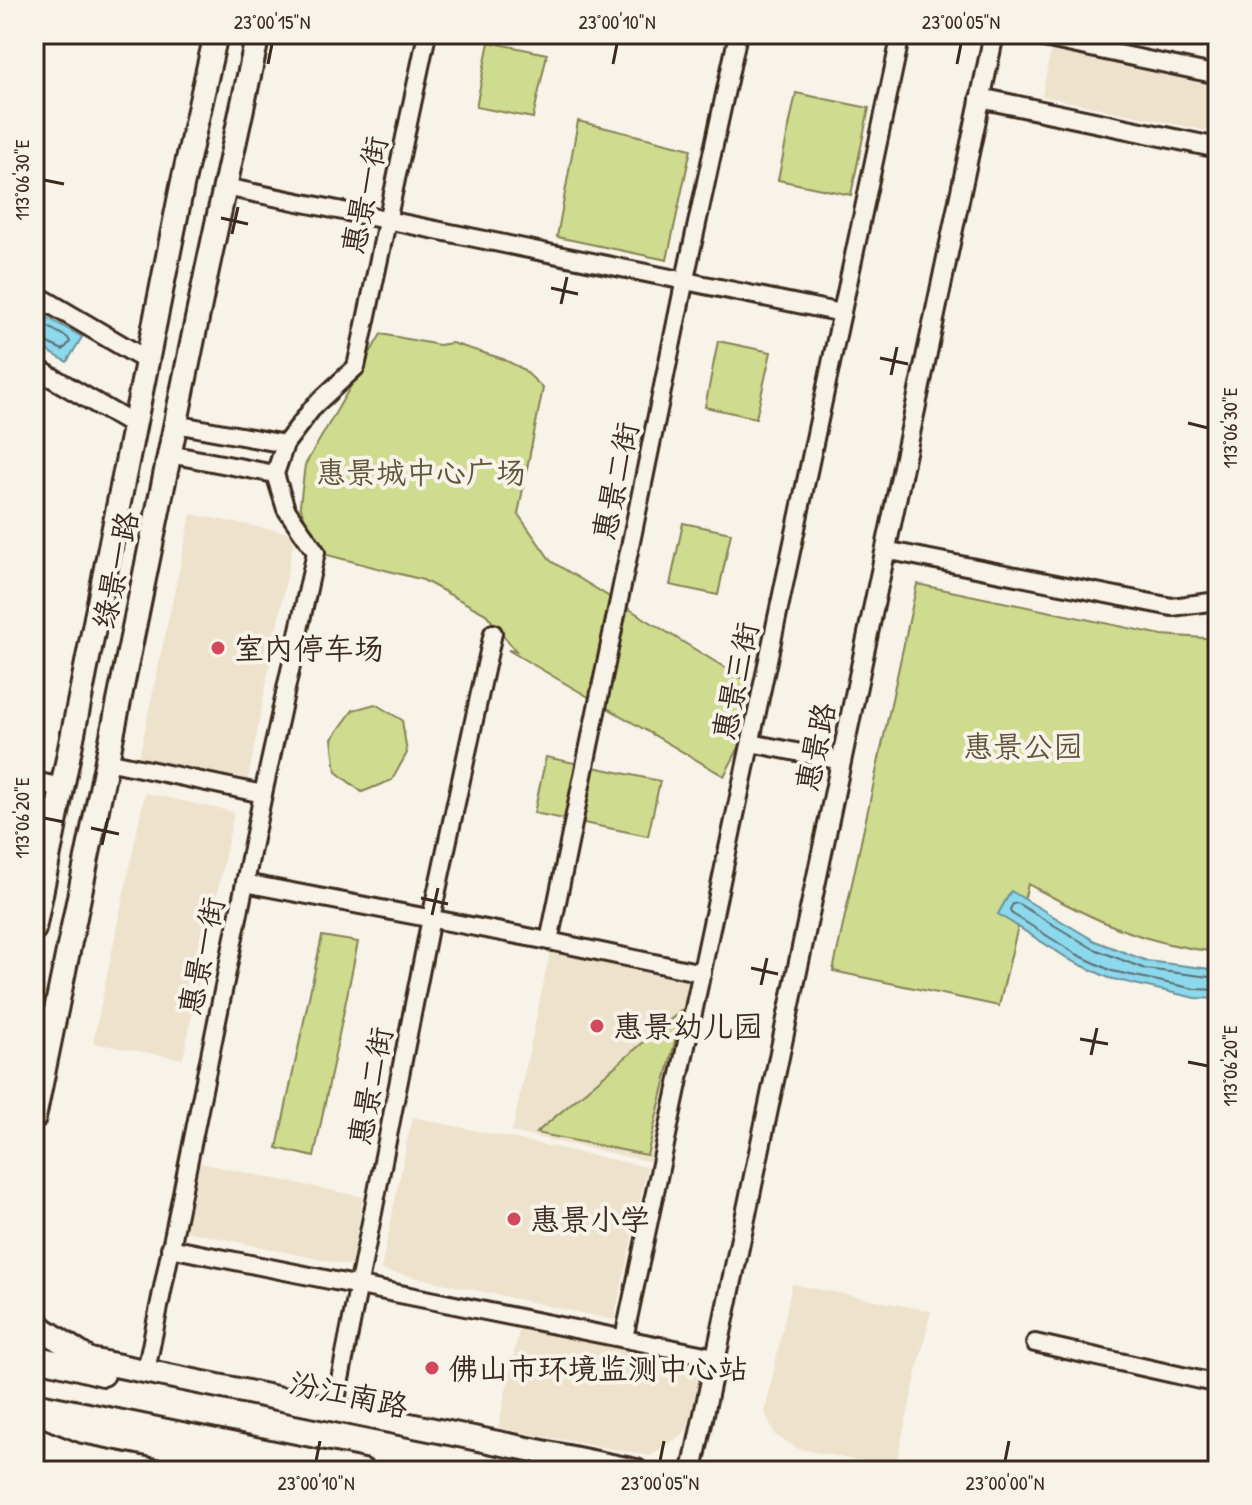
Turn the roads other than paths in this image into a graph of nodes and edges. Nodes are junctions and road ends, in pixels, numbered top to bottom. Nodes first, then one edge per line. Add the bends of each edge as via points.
1 (216, 34) edge
2 (258, 34) edge
3 (427, 34) edge
4 (738, 34) edge
5 (901, 34) edge
6 (994, 34) edge
7 (1025, 34) edge
8 (1218, 75) edge
9 (980, 98) junction
10 (1218, 148) edge
11 (225, 187) junction
12 (388, 218) junction
13 (685, 279) junction
14 (34, 294) edge
15 (842, 313) junction
16 (148, 361) junction
17 (34, 367) edge
18 (175, 424) junction
19 (135, 426) junction
20 (285, 444) junction
21 (169, 454) junction
22 (275, 474) junction
23 (885, 550) junction
24 (1218, 601) edge
25 (493, 633) dead end
26 (751, 743) junction
27 (107, 761) junction
28 (841, 761) junction
29 (34, 782) edge
30 (63, 788) junction
31 (263, 794) junction
32 (245, 883) junction
33 (431, 918) junction
34 (34, 929) edge
35 (549, 941) junction
36 (702, 973) junction
37 (34, 1118) edge
38 (170, 1248) junction
39 (359, 1285) junction
40 (34, 1318) edge
41 (624, 1338) junction
42 (1035, 1343) dead end
43 (34, 1357) edge
44 (715, 1357) junction
45 (90, 1360) junction
46 (146, 1371) junction
47 (114, 1377) junction
48 (1218, 1384) edge
49 (334, 1410) junction
50 (45, 1412) edge
51 (429, 1435) junction
52 (284, 1471) edge
53 (363, 1471) edge
54 (571, 1471) edge
55 (636, 1471) edge
56 (692, 1471) edge

1 - 16 main road, 绿景一路
2 - 11 main road, 绿景一路
3 - 12 street, 惠景一街
4 - 13 street, 惠景二街
5 - 15 street, 惠景三街
6 - 9 street, 惠景路
7 - 8 street
9 - 10 street
9 - 23 street, 惠景路
11 - 12 street
11 - 18 main road, 绿景一路
12 - 13 street
12 - 20 street, 惠景一街 via 356,367 314,406
13 - 15 street
13 - 35 street, 惠景二街
14 - 16 street
15 - 26 street, 惠景三街
16 - 19 main road, 绿景一路
17 - 19 street
18 - 20 street
18 - 21 main road, 绿景一路
19 - 30 main road, 绿景一路
20 - 22 street
21 - 22 street
21 - 27 main road, 绿景一路
22 - 31 street, 惠景一街 via 286,509 316,552
23 - 24 street via 1172,607
23 - 28 street, 惠景路
25 - 33 street, 惠景二街
26 - 28 street
26 - 36 street, 惠景三街
27 - 31 street
27 - 37 main road, 绿景一路
28 - 44 street, 惠景路
29 - 30 street
30 - 34 main road, 绿景一路
31 - 32 street, 惠景一街
32 - 33 street
32 - 38 street, 惠景一街
33 - 35 street
33 - 39 street, 惠景二街
35 - 36 street
36 - 41 street, 惠景三街
38 - 39 street
38 - 46 street, 惠景一街
39 - 41 street
39 - 49 street, 惠景二街
40 - 45 main road
41 - 44 street
42 - 48 street
43 - 47 main road, 汾江南路
44 - 56 street, 惠景路
45 - 46 main road
45 - 47 main road
46 - 49 main road
47 - 51 main road, 汾江南路
49 - 51 main road
50 - 52 main road via 83,1431
50 - 53 main road
51 - 54 main road, 汾江南路
51 - 55 main road

